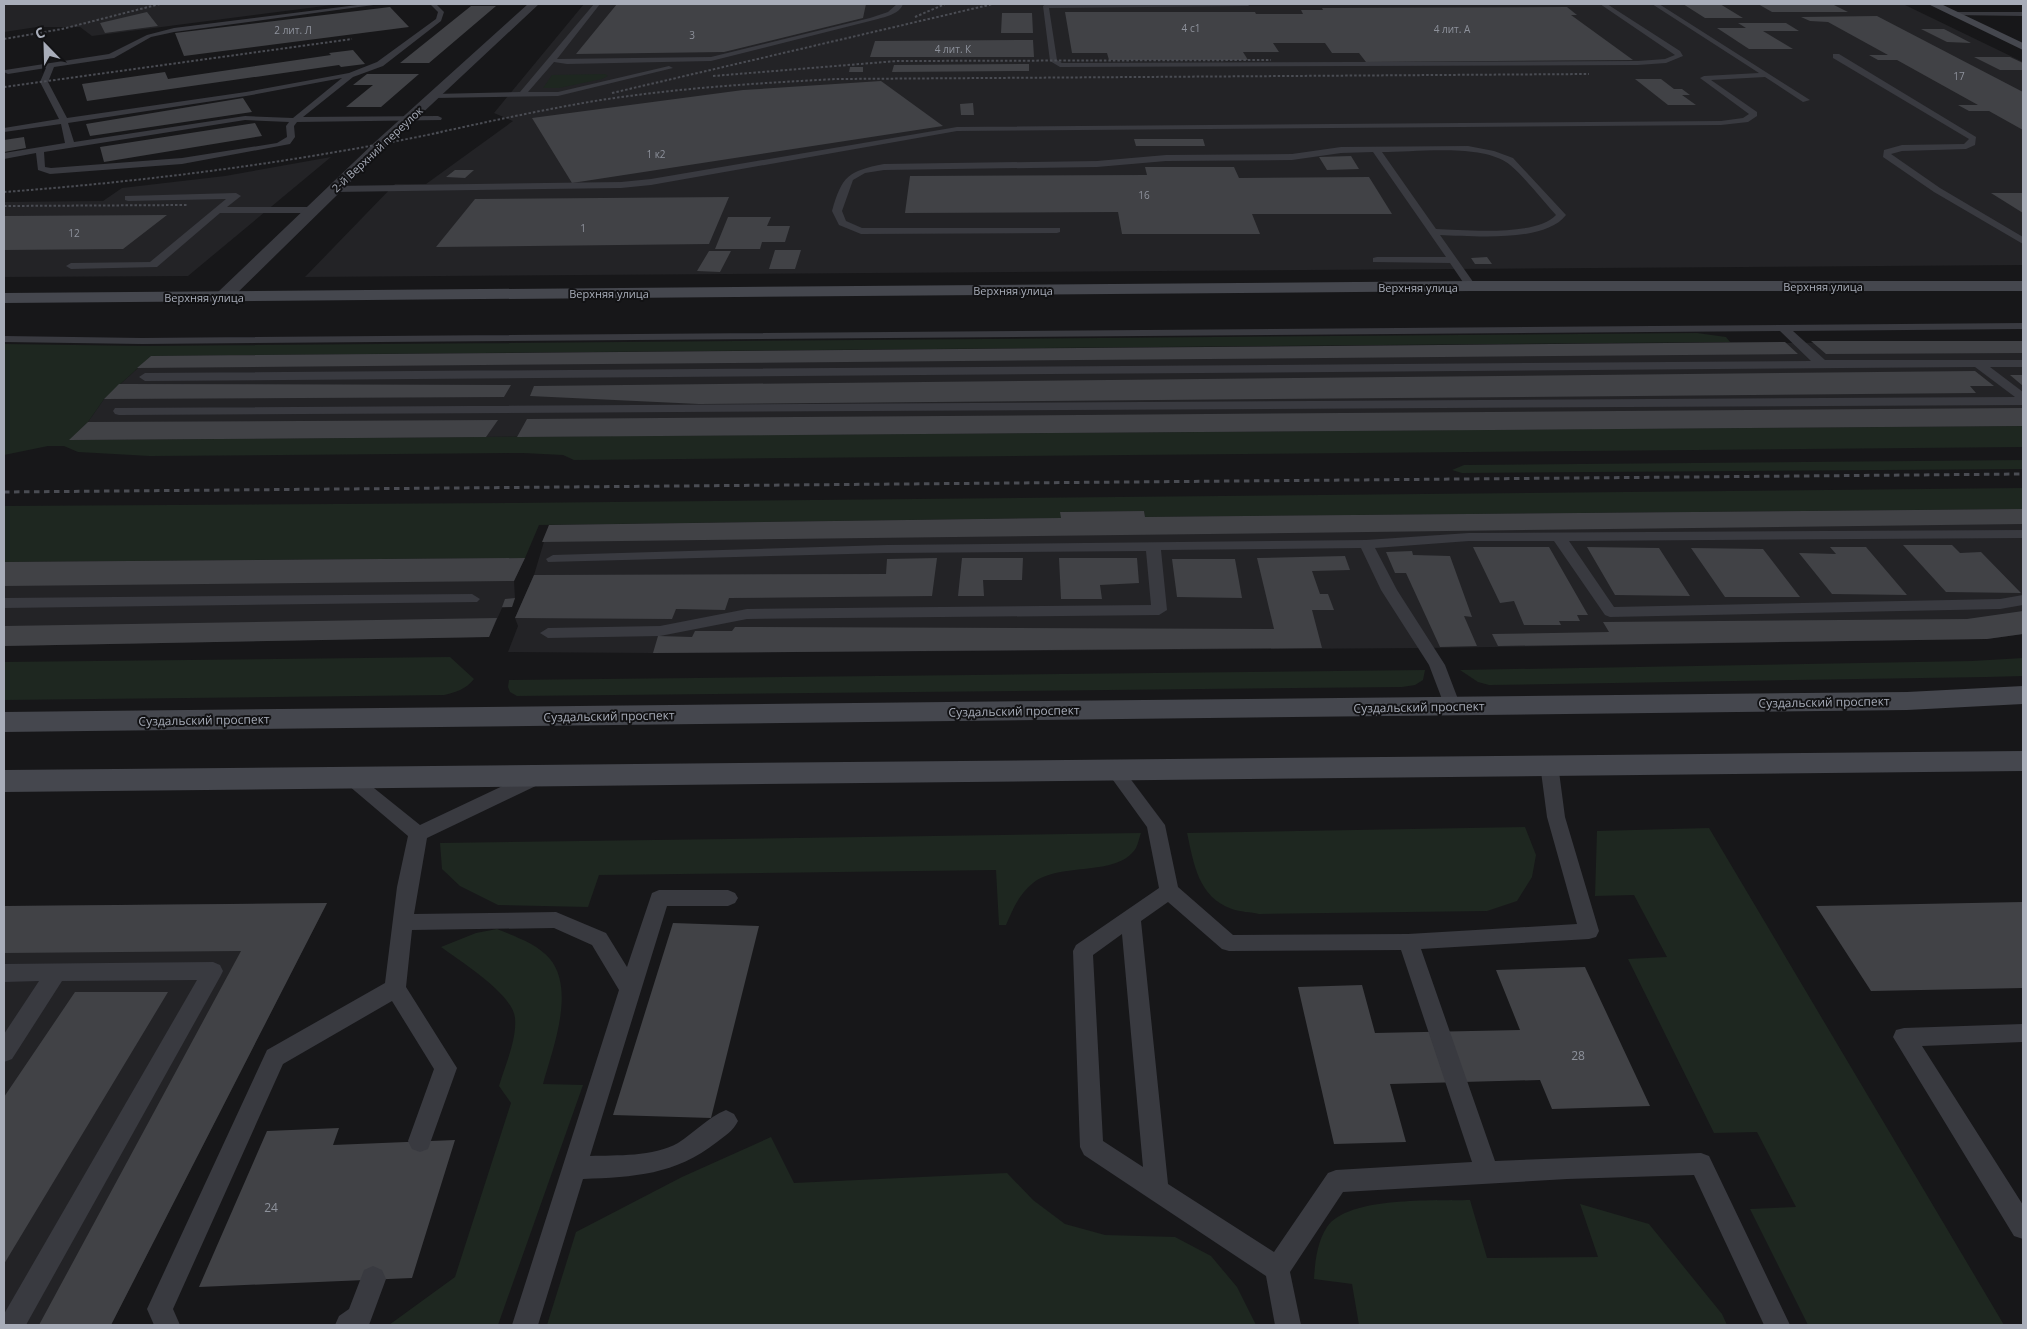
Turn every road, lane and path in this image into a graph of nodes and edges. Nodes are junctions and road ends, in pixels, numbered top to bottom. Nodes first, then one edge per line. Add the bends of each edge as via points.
1 (378, 4) edge
2 (434, 4) edge
3 (534, 4) edge
4 (597, 4) edge
5 (900, 4) edge
6 (1248, 4) edge
7 (1603, 4) edge
8 (1655, 4) edge
9 (1933, 4) edge
10 (1956, 14) junction
11 (2023, 14) edge
12 (2023, 46) edge
13 (1836, 56) dead end
14 (552, 60) junction
15 (703, 60) junction
16 (51, 66) junction
17 (8, 72) dead end
18 (350, 75) junction
19 (1767, 75) junction
20 (522, 94) junction
21 (434, 96) junction
22 (1806, 100) dead end
23 (438, 118) dead end
24 (295, 120) junction
25 (408, 120) junction
26 (64, 121) junction
27 (4, 130) edge
28 (70, 145) junction
29 (1375, 149) junction
30 (40, 150) junction
31 (4, 156) edge
32 (334, 189) junction
33 (128, 198) dead end
34 (218, 210) junction
35 (313, 210) junction
36 (1057, 230) dead end
37 (1433, 232) junction
38 (2023, 241) edge
39 (1377, 260) dead end
40 (1452, 260) junction
41 (71, 266) dead end
42 (1471, 286) junction
43 (2023, 286) edge
44 (224, 296) junction
45 (4, 298) edge
46 (2023, 326) edge
47 (1783, 328) junction
48 (4, 339) edge
49 (2023, 362) edge
50 (1978, 363) junction
51 (1822, 364) junction
52 (145, 376) dead end
53 (2023, 399) edge
54 (118, 411) dead end
55 (2023, 534) edge
56 (1559, 537) junction
57 (1366, 544) junction
58 (1153, 546) junction
59 (553, 559) dead end
60 (472, 600) dead end
61 (2023, 600) edge
62 (4, 604) edge
63 (548, 633) dead end
64 (2023, 694) edge
65 (1453, 707) junction
66 (4, 722) edge
67 (2023, 761) edge
68 (1549, 764) junction
69 (1114, 769) junction
70 (543, 775) junction
71 (348, 776) junction
72 (4, 781) edge
73 (418, 834) junction
74 (1169, 891) junction
75 (728, 898) dead end
76 (1131, 918) junction
77 (402, 922) junction
78 (1408, 942) junction
79 (57, 972) junction
80 (4, 973) edge
81 (395, 988) junction
82 (631, 991) junction
83 (2023, 1034) edge
84 (4, 1052) edge
85 (726, 1121) dead end
86 (420, 1141) dead end
87 (575, 1168) junction
88 (1487, 1172) junction
89 (1157, 1190) junction
90 (2023, 1227) edge
91 (1277, 1269) junction
92 (373, 1279) dead end
93 (12, 1325) edge
94 (168, 1325) edge
95 (348, 1325) edge
96 (525, 1325) edge
97 (1288, 1325) edge
98 (1777, 1325) edge

1 - 16 lane via 174,30 148,36 111,56
2 - 18 lane via 441,12 439,20 380,64
3 - 21 street, 2-й Верхний переулок
4 - 14 lane
5 - 15 lane via 890,13 872,19
6 - 7 lane via 1046,6 1054,61 1074,66 1638,63 1666,61 1679,56 1678,52
8 - 19 lane
9 - 10 main road
10 - 11 lane
10 - 12 main road
13 - 38 lane via 1970,135 1972,143 1966,146 1902,148 1886,155 1937,190
14 - 15 lane
14 - 20 lane
15 - 20 lane via 558,94
16 - 17 lane
16 - 26 lane via 44,82
18 - 24 lane
18 - 26 lane
19 - 22 lane
19 - 32 lane via 1704,78 1754,114 1745,120 1721,123 957,129 622,185
20 - 21 lane
21 - 25 street, 2-й Верхний переулок
23 - 25 lane
24 - 25 lane
24 - 28 lane via 245,118
24 - 30 lane via 290,126 291,137 287,142 182,161 50,171 41,168
25 - 32 street, 2-й Верхний переулок
26 - 27 lane
26 - 28 lane
28 - 30 lane
29 - 36 lane via 1286,157 1166,158 1097,164 884,167 849,177 837,211 842,224 861,231
29 - 37 lane
29 - 37 lane via 1468,149 1501,156 1510,160 1561,215 1554,224 1528,230
30 - 31 lane
32 - 35 street, 2-й Верхний переулок
33 - 34 lane via 236,196
34 - 35 lane
34 - 41 lane via 153,265
35 - 44 street, 2-й Верхний переулок
37 - 40 lane
39 - 40 lane
40 - 42 lane
42 - 43 main road, Верхняя улица
42 - 44 main road, Верхняя улица
44 - 45 main road, Верхняя улица
46 - 47 lane
47 - 48 lane via 142,341
47 - 51 lane
49 - 50 lane
50 - 51 lane
50 - 53 lane
51 - 52 lane
53 - 54 lane
55 - 56 lane
56 - 57 lane via 1469,537
56 - 61 lane via 1610,612 1992,604
57 - 58 lane
57 - 65 lane via 1389,590 1437,665
58 - 59 lane via 887,549
58 - 63 lane via 1159,610 747,614 660,631
60 - 62 lane
64 - 65 main road, Суздальский проспект via 1907,701
65 - 66 main road, Суздальский проспект
67 - 68 main road
68 - 69 main road
68 - 78 lane via 1556,817 1589,931
69 - 70 main road
69 - 74 lane via 1156,825
70 - 71 main road
70 - 73 lane
71 - 72 main road
71 - 73 lane
73 - 77 lane
74 - 76 lane
74 - 78 lane via 1229,943
75 - 82 lane via 659,898
76 - 89 lane
76 - 89 lane via 1083,951 1092,1147
77 - 81 lane
77 - 82 lane via 556,920 599,940
78 - 88 lane
79 - 80 lane
79 - 84 lane
79 - 93 lane via 213,971
81 - 86 lane via 446,1068
81 - 94 lane via 276,1057 160,1309
82 - 87 lane
83 - 90 lane via 1904,1038
85 - 87 lane via 671,1157 622,1167
87 - 96 lane
88 - 91 lane via 1336,1181
88 - 98 lane via 1701,1164
89 - 91 lane
91 - 97 lane
92 - 95 lane via 359,1318

